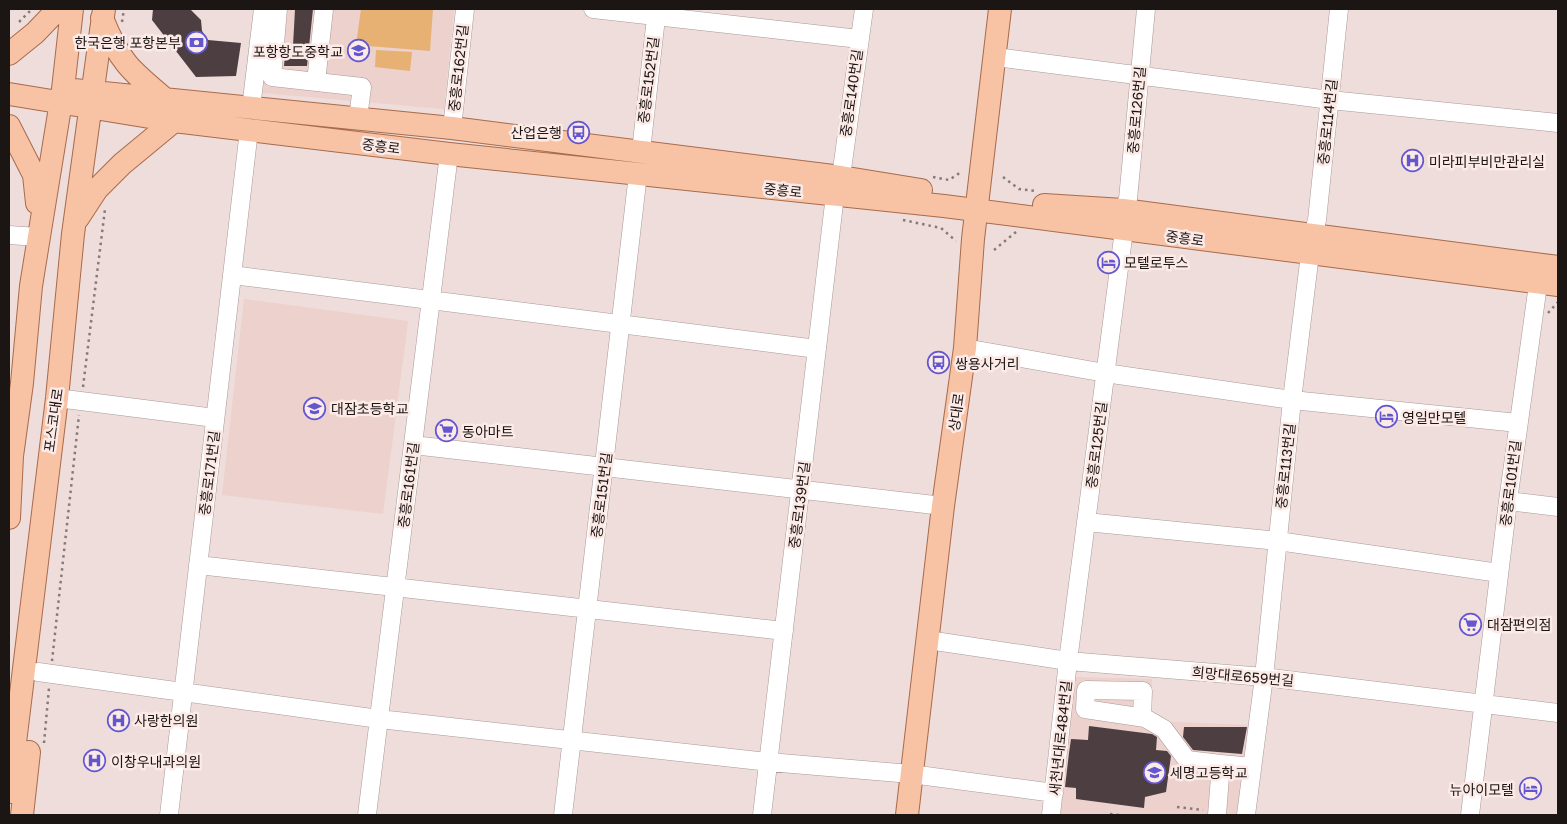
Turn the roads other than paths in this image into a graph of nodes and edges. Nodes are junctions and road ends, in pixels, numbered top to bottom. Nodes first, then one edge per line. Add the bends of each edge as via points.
1 (58, 9) edge
2 (72, 9) edge
3 (263, 9) edge
4 (278, 9) edge
5 (324, 9) edge
6 (465, 9) edge
7 (593, 9) edge
8 (864, 9) edge
9 (1000, 9) edge
10 (1146, 9) edge
11 (1339, 9) edge
12 (657, 12) edge
13 (103, 14) edge
14 (859, 40) junction
15 (9, 54) edge
16 (996, 57) junction
17 (1138, 75) junction
18 (9, 81) edge
19 (316, 82) junction
20 (9, 94) edge
21 (61, 96) junction
22 (91, 99) junction
23 (165, 99) junction
24 (1330, 100) junction
25 (358, 118) junction
26 (250, 119) junction
27 (174, 121) junction
28 (1558, 123) edge
29 (9, 126) edge
30 (452, 128) junction
31 (641, 151) junction
32 (449, 154) junction
33 (638, 174) junction
34 (838, 186) junction
35 (79, 194) junction
36 (44, 198) junction
37 (978, 204) junction
38 (1124, 220) junction
39 (75, 223) junction
40 (38, 232) junction
41 (9, 234) edge
42 (1312, 244) junction
43 (1549, 274) edge
44 (232, 275) junction
45 (431, 299) junction
46 (620, 326) junction
47 (965, 348) junction
48 (817, 349) junction
49 (1105, 373) junction
50 (15, 382) edge
51 (57, 398) junction
52 (1292, 400) junction
53 (215, 418) junction
54 (1518, 423) junction
55 (413, 445) junction
56 (604, 466) junction
57 (801, 488) junction
58 (9, 494) edge
59 (1508, 501) junction
60 (43, 505) junction
61 (944, 506) junction
62 (1558, 507) edge
63 (9, 518) edge
64 (1086, 522) junction
65 (1278, 541) junction
66 (198, 565) junction
67 (1499, 573) junction
68 (396, 588) junction
69 (587, 609) junction
70 (784, 631) junction
71 (928, 640) junction
72 (1068, 661) junction
73 (1122, 666) junction
74 (44, 673) junction
75 (1264, 677) junction
76 (1120, 690) junction
77 (183, 691) junction
78 (1485, 702) junction
79 (1558, 713) edge
80 (1142, 717) junction
81 (379, 719) junction
82 (572, 740) junction
83 (768, 762) junction
84 (1221, 764) junction
85 (1252, 767) junction
86 (911, 774) junction
87 (9, 792) edge
88 (1054, 794) junction
89 (1217, 813) edge
90 (22, 815) edge
91 (169, 815) edge
92 (367, 815) edge
93 (563, 815) edge
94 (762, 815) edge
95 (907, 815) edge
96 (1051, 815) edge
97 (1246, 815) edge
98 (1470, 815) edge

1 - 15 main road
2 - 21 main road
3 - 26 street, 중흥로171번길
4 - 19 street via 272,77
5 - 19 street
6 - 30 street, 중흥로162번길
7 - 12 street
8 - 14 street, 중흥로140번길
9 - 16 main road, 상대로
10 - 17 street, 중흥로126번길
11 - 24 street, 중흥로114번길
12 - 14 street
12 - 31 street, 중흥로152번길
13 - 22 main road, 포스코대로
13 - 23 main road via 112,44 129,69
14 - 34 street, 중흥로140번길
16 - 17 street
16 - 37 main road, 상대로
17 - 24 street
17 - 38 street, 중흥로126번길
18 - 21 main road, 중흥로
19 - 25 street via 362,87
20 - 21 main road, 중흥로
21 - 22 main road, 중흥로
21 - 36 main road
22 - 23 main road, 중흥로
22 - 27 main road, 중흥로
22 - 35 main road, 포스코대로
23 - 26 main road, 중흥로
24 - 28 street
24 - 42 street, 중흥로114번길
25 - 26 main road, 중흥로
25 - 30 main road, 중흥로
26 - 27 main road, 중흥로
26 - 32 main road, 중흥로
26 - 44 street, 중흥로171번길
27 - 39 main road via 127,159 97,189
29 - 40 main road via 34,175
30 - 31 main road, 중흥로
31 - 34 main road, 중흥로
32 - 33 main road, 중흥로
32 - 45 street, 중흥로161번길
33 - 34 main road, 중흥로
33 - 46 street, 중흥로151번길
34 - 37 main road, 중흥로
34 - 48 street, 중흥로139번길
35 - 36 main road via 67,178 56,177
35 - 39 main road, 포스코대로
36 - 40 main road
37 - 38 main road, 중흥로 via 1028,204
37 - 47 main road, 상대로
38 - 42 main road, 중흥로
38 - 49 street, 중흥로125번길
39 - 51 main road, 포스코대로
40 - 41 street
40 - 50 main road
42 - 43 main road, 중흥로
42 - 52 street, 중흥로113번길
43 - 54 street, 중흥로101번길
44 - 45 street
44 - 53 street, 중흥로171번길
45 - 46 street
45 - 55 street, 중흥로161번길
46 - 48 street
46 - 56 street, 중흥로151번길
47 - 49 street
47 - 61 main road, 상대로
48 - 57 street, 중흥로139번길
49 - 52 street
49 - 64 street, 중흥로125번길
50 - 58 main road
51 - 53 street
51 - 60 main road, 포스코대로
52 - 54 street
52 - 65 street, 중흥로113번길
53 - 66 street, 중흥로171번길
54 - 59 street, 중흥로101번길
55 - 56 street
55 - 68 street, 중흥로161번길
56 - 57 street
56 - 69 street, 중흥로151번길
57 - 61 street
57 - 70 street, 중흥로139번길
58 - 63 main road
59 - 62 street
59 - 67 street, 중흥로101번길
60 - 74 main road
60 - 87 main road, 포스코대로
61 - 71 main road, 상대로
64 - 65 street
64 - 72 street, 중흥로125번길
65 - 67 street
65 - 75 street, 중흥로113번길
66 - 68 street
66 - 77 street, 중흥로171번길
67 - 78 street, 중흥로101번길
68 - 69 street
68 - 81 street, 중흥로161번길
69 - 70 street
69 - 82 street, 중흥로151번길
70 - 83 street, 중흥로139번길
71 - 72 street, 희망대로659번길
71 - 86 main road, 상대로
72 - 73 street, 희망대로659번길
72 - 88 street, 새천년대로484번길
73 - 75 street, 희망대로659번길
73 - 76 street
74 - 77 street
74 - 90 main road
75 - 78 street, 희망대로659번길
75 - 85 street, 중흥로113번길
76 - 80 street via 1143,691
76 - 80 street via 1086,690 1085,709
77 - 81 street
77 - 91 street, 중흥로171번길
78 - 79 street, 희망대로659번길
78 - 98 street, 중흥로101번길
80 - 84 street via 1164,729 1187,760
81 - 82 street
81 - 92 street, 중흥로161번길
82 - 83 street
82 - 93 street, 중흥로151번길
83 - 86 street
83 - 94 street, 중흥로139번길
84 - 85 street
84 - 89 street
85 - 97 street, 중흥로113번길
86 - 88 street
86 - 95 main road, 상대로
88 - 96 street, 새천년대로484번길

